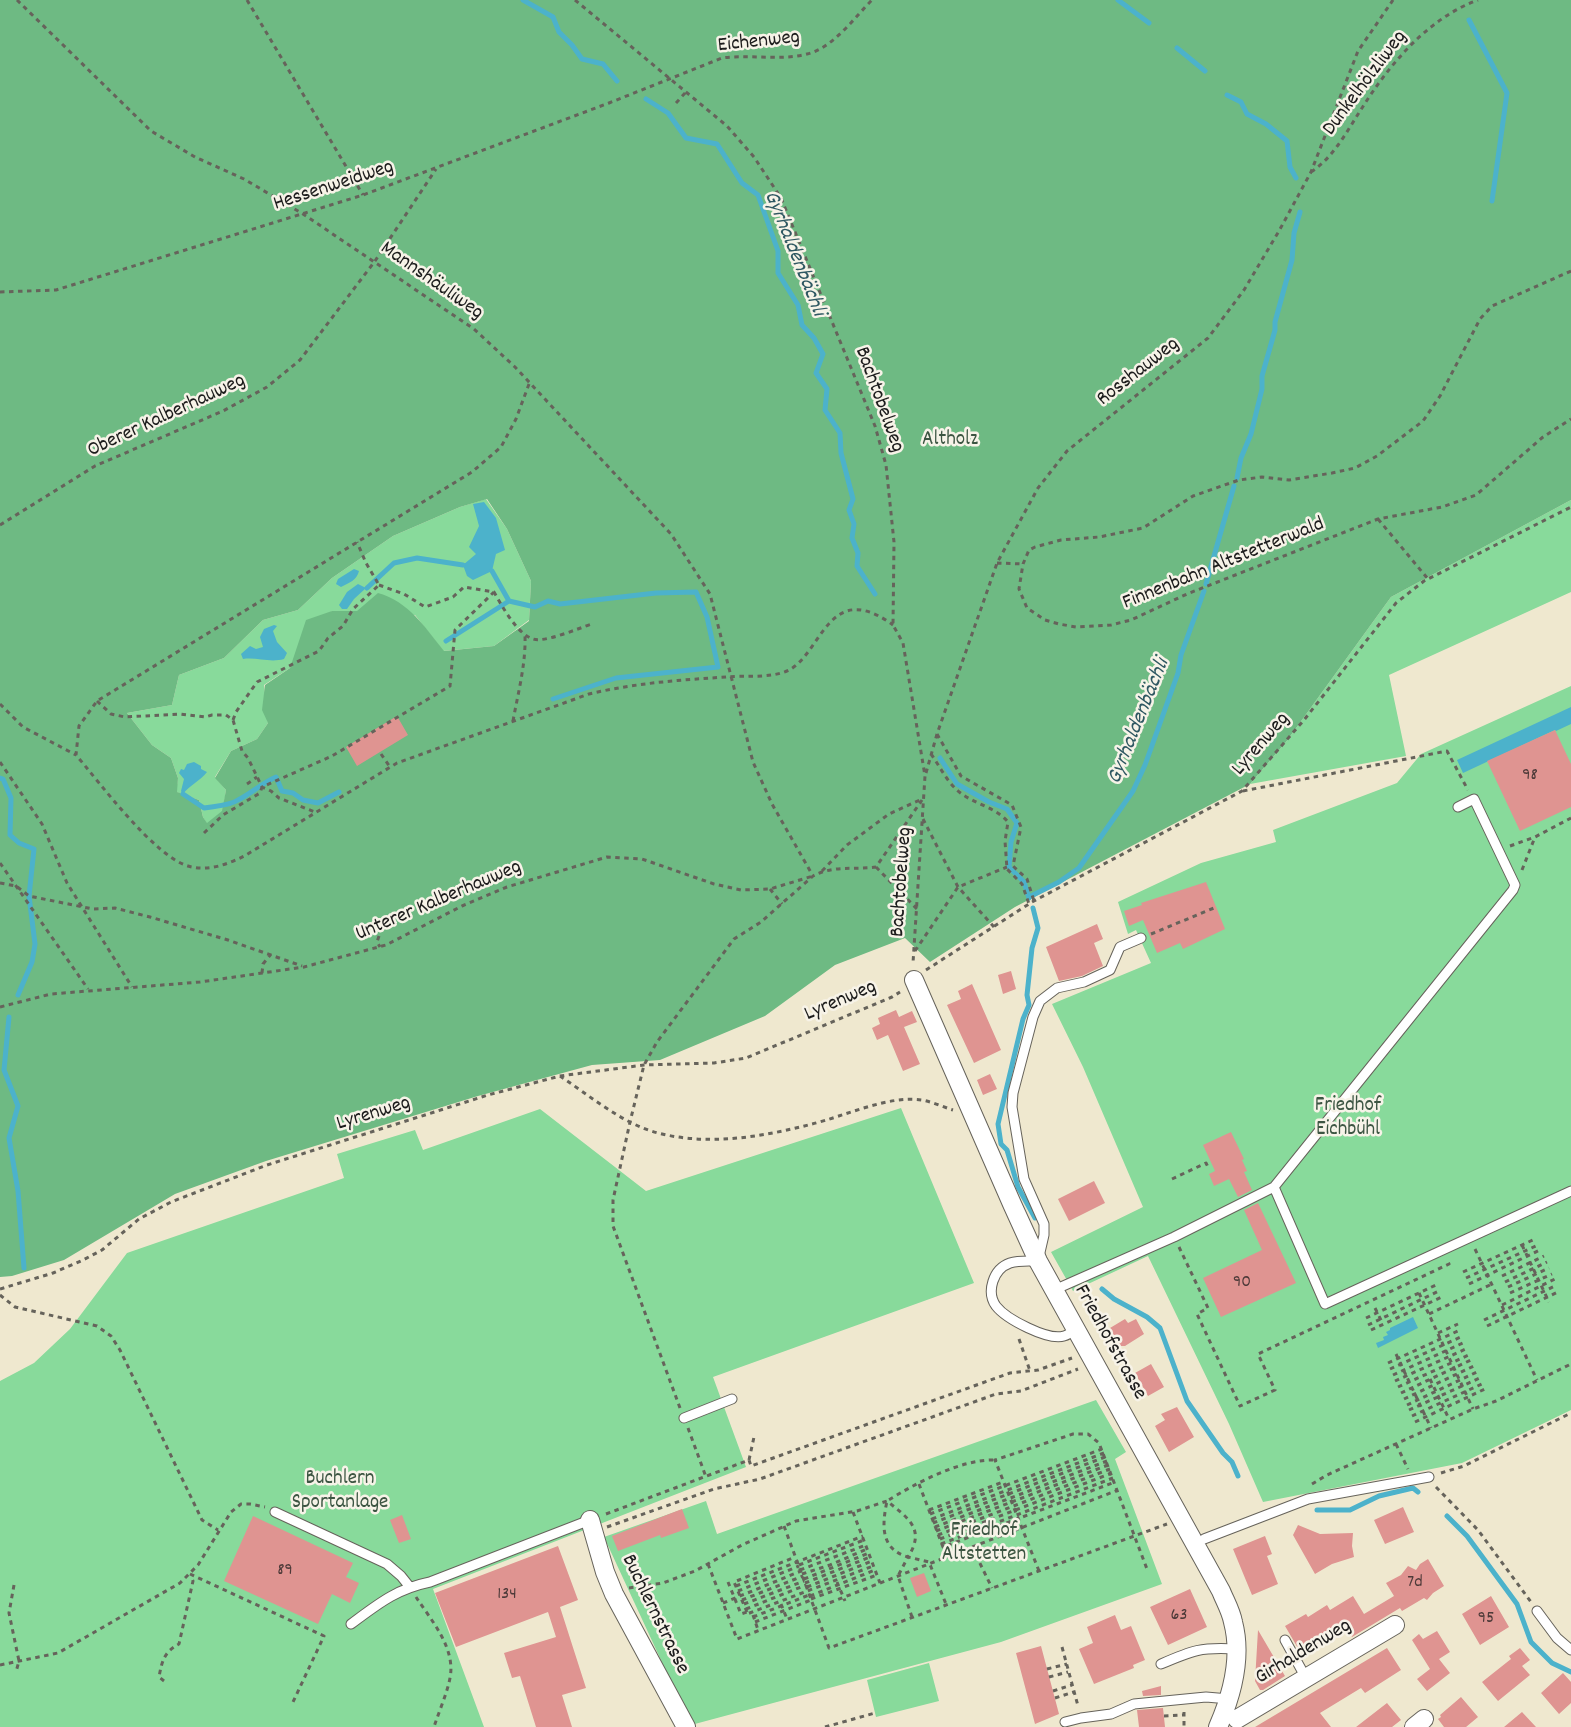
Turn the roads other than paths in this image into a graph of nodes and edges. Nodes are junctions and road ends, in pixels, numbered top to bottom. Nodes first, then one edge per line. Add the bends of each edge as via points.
1 (1458, 807) dead end
2 (1141, 938) road end
3 (914, 980) road end
4 (1274, 1187) junction
5 (1571, 1191) edge
6 (1038, 1260) junction
7 (1054, 1290) junction
8 (1076, 1329) junction
9 (732, 1399) dead end
10 (684, 1418) road end
11 (1429, 1477) road end
12 (275, 1512) road end
13 (590, 1520) joint
14 (1204, 1539) dead end
15 (409, 1586) junction
16 (1537, 1611) road end
17 (351, 1624) dead end
18 (1395, 1625) dead end
19 (1285, 1640) dead end
20 (1236, 1648) junction
21 (1571, 1650) edge
22 (1161, 1664) dead end
23 (1306, 1678) junction
24 (1229, 1717) edge
25 (1065, 1722) dead end
26 (686, 1727) edge

1 - 4 lane via 1474,799 1515,885
2 - 6 lane via 1120,947 1110,970 1047,994 1033,1017 1012,1107 1024,1179 1044,1224
3 - 6 street, Friedhofstrasse
4 - 5 lane via 1325,1304
4 - 7 lane
6 - 7 street, Friedhofstrasse
6 - 8 lane via 1003,1267 991,1287 992,1300 1002,1312 1035,1331 1058,1337
7 - 8 street, Friedhofstrasse
8 - 20 street, Friedhofstrasse via 1221,1591 1233,1622
9 - 10 lane
11 - 14 lane via 1308,1499
12 - 15 lane via 387,1564
13 - 15 lane via 430,1582
13 - 26 street, Buchlernstrasse via 614,1594
15 - 17 lane
16 - 21 lane
18 - 23 street, Girhaldenweg
19 - 23 lane
20 - 22 lane via 1192,1650
20 - 24 street, Friedhofstrasse
23 - 24 street, Girhaldenweg
24 - 25 lane via 1206,1697 1134,1704 1111,1714

